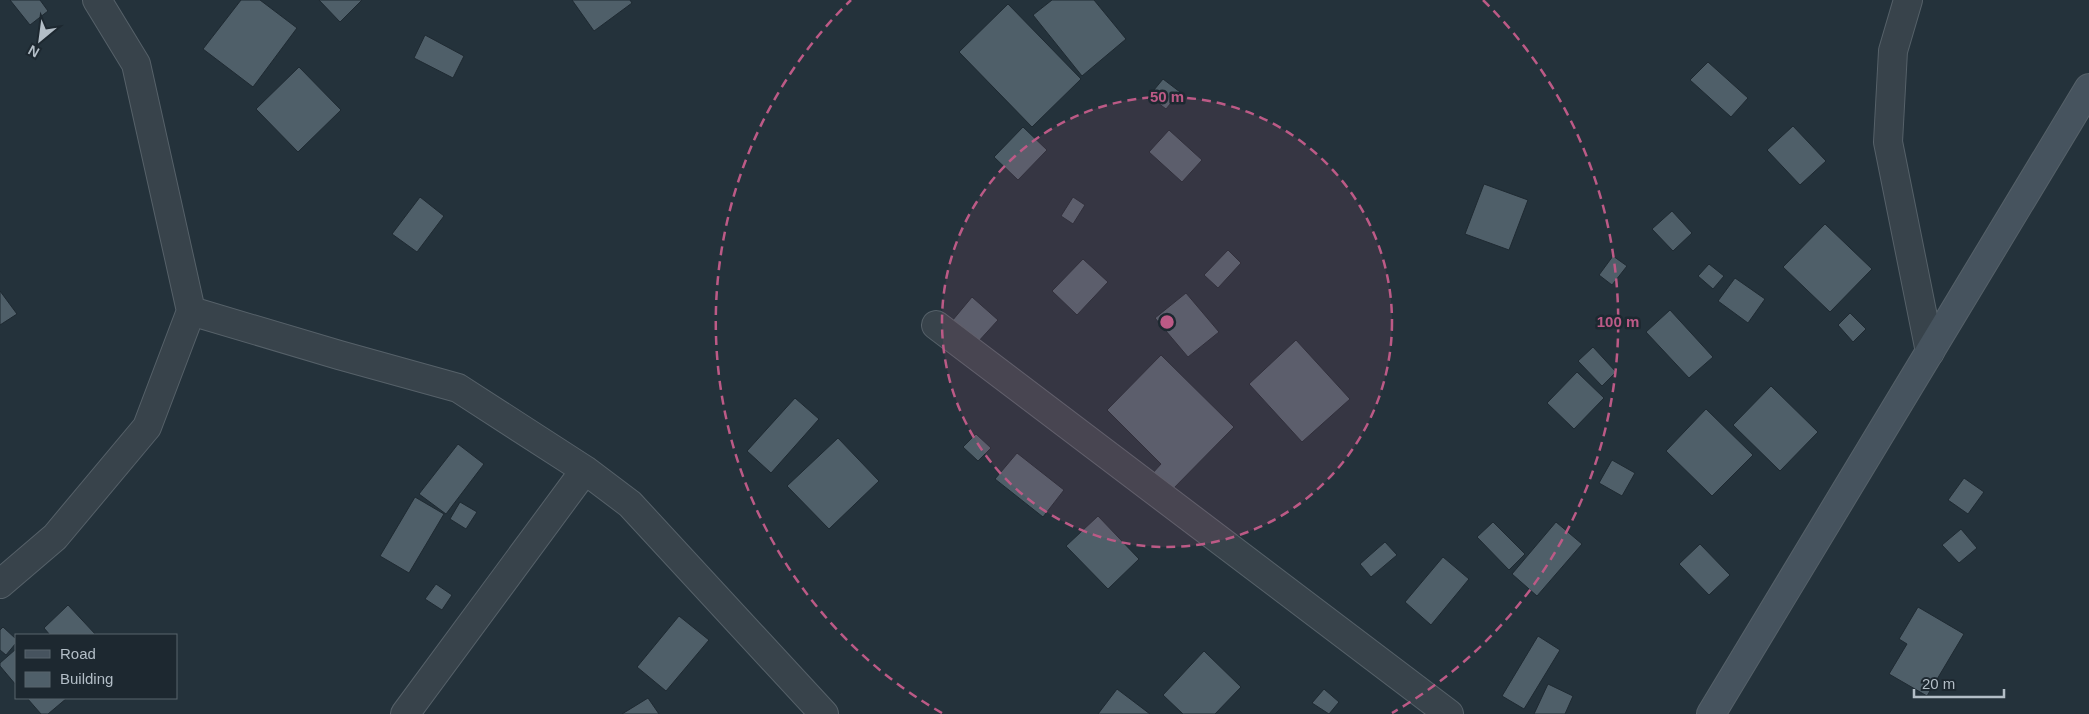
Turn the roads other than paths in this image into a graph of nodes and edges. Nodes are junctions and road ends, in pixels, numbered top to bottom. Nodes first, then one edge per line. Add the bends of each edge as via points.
1 (97, 0) edge
2 (1908, 0) edge
3 (2089, 88) edge
4 (191, 310) junction
5 (936, 325) dead end
6 (1930, 352) junction
7 (585, 470) junction
8 (0, 584) edge
9 (406, 714) edge
10 (824, 714) edge
11 (1449, 714) edge
12 (1712, 714) edge

1 - 4 street via 136,64
2 - 6 street via 1893,51 1888,142
3 - 6 street
4 - 7 street via 458,388
4 - 8 street via 147,427 55,537
5 - 11 street
6 - 12 street
7 - 9 street
7 - 10 street via 630,504

